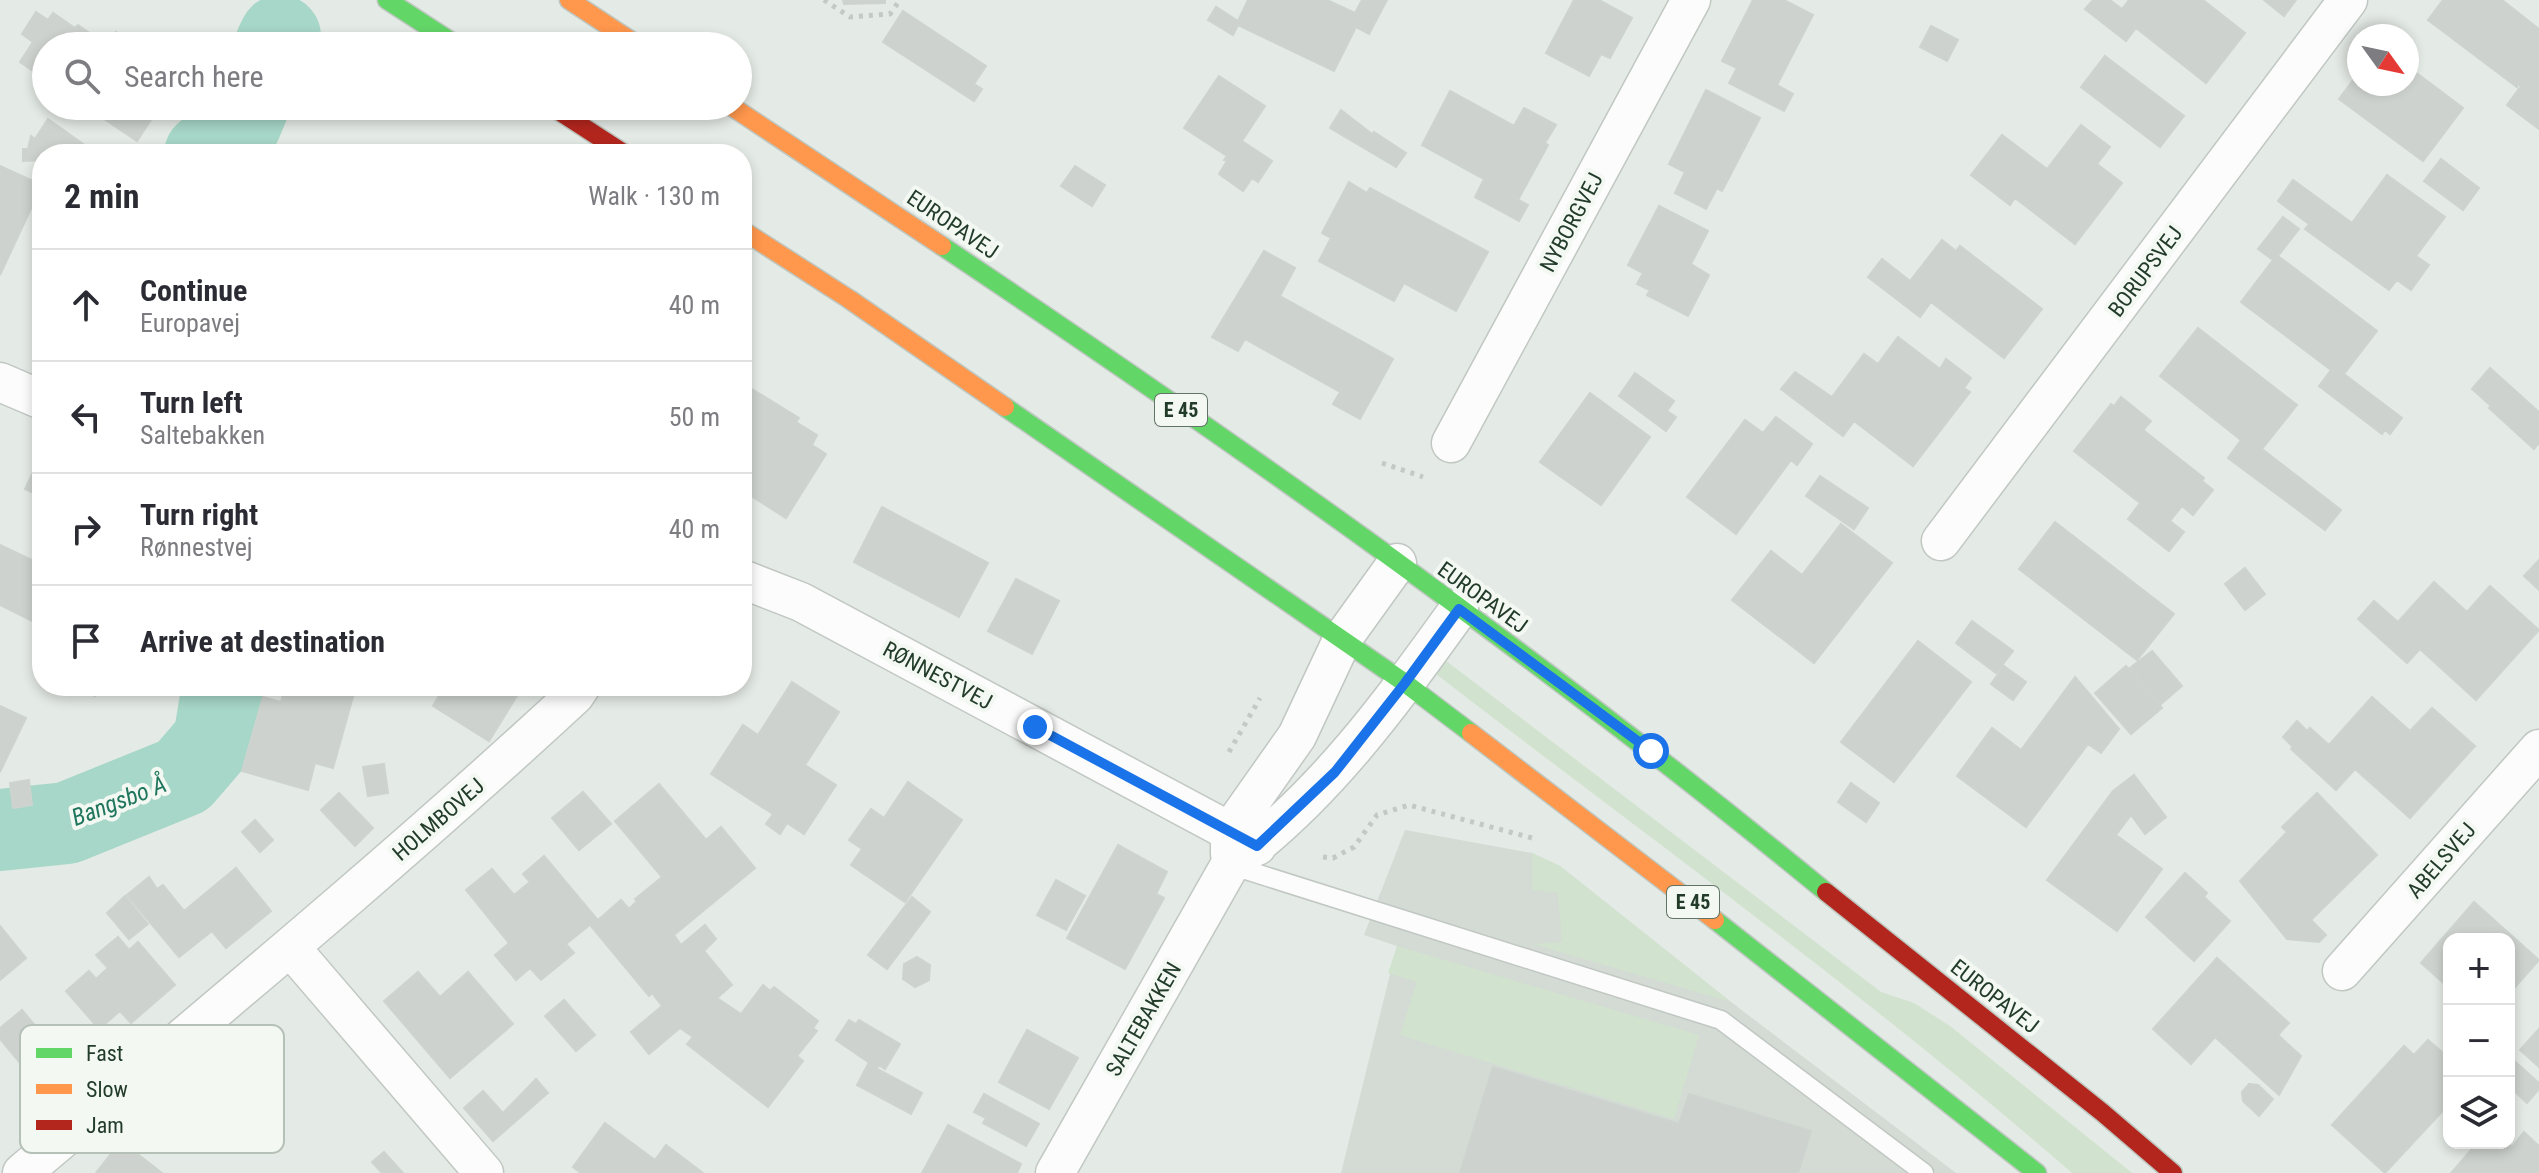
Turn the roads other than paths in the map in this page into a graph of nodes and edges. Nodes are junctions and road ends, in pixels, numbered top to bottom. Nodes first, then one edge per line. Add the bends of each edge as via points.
1 (387, 0) edge
2 (569, 0) edge
3 (1691, 0) edge
4 (2348, 0) edge
5 (436, 32) edge
6 (618, 32) edge
7 (573, 120) edge
8 (752, 120) edge
9 (610, 144) edge
10 (752, 236) edge
11 (0, 382) edge
12 (32, 396) edge
13 (1451, 443) dead end
14 (1941, 541) dead end
15 (1397, 563) junction
16 (752, 583) edge
17 (1459, 609) junction
18 (1343, 638) junction
19 (1405, 683) junction
20 (574, 696) edge
21 (2539, 749) edge
22 (1239, 847) junction
23 (290, 947) junction
24 (2342, 971) dead end
25 (198, 1025) edge
26 (46, 1153) edge
27 (22, 1173) edge
28 (484, 1173) edge
29 (1055, 1173) edge
30 (1924, 1173) edge
31 (2037, 1173) edge
32 (2173, 1173) edge

1 - 5 main road
2 - 6 main road
3 - 13 street, NYBORGVEJ
4 - 14 street, BORUPSVEJ
7 - 9 main road
8 - 15 main road, EUROPAVEJ / E 45 via 900,216
10 - 18 main road, E 45
11 - 12 street
15 - 17 main road, EUROPAVEJ / E 45
15 - 18 street, SALTEBAKKEN
16 - 22 street, RØNNESTVEJ via 801,602
17 - 19 street, SALTEBAKKEN
17 - 32 main road, EUROPAVEJ / E 45 via 1651,751 2107,1114
18 - 19 main road, E 45
18 - 22 street, SALTEBAKKEN
19 - 22 street, SALTEBAKKEN via 1335,772
19 - 31 main road, E 45
20 - 23 street, HOLMBOVEJ
21 - 24 street, ABELSVEJ
22 - 29 street, SALTEBAKKEN
22 - 30 lane via 1721,1020
23 - 25 street, HOLMBOVEJ
23 - 28 street
26 - 27 street, HOLMBOVEJ

